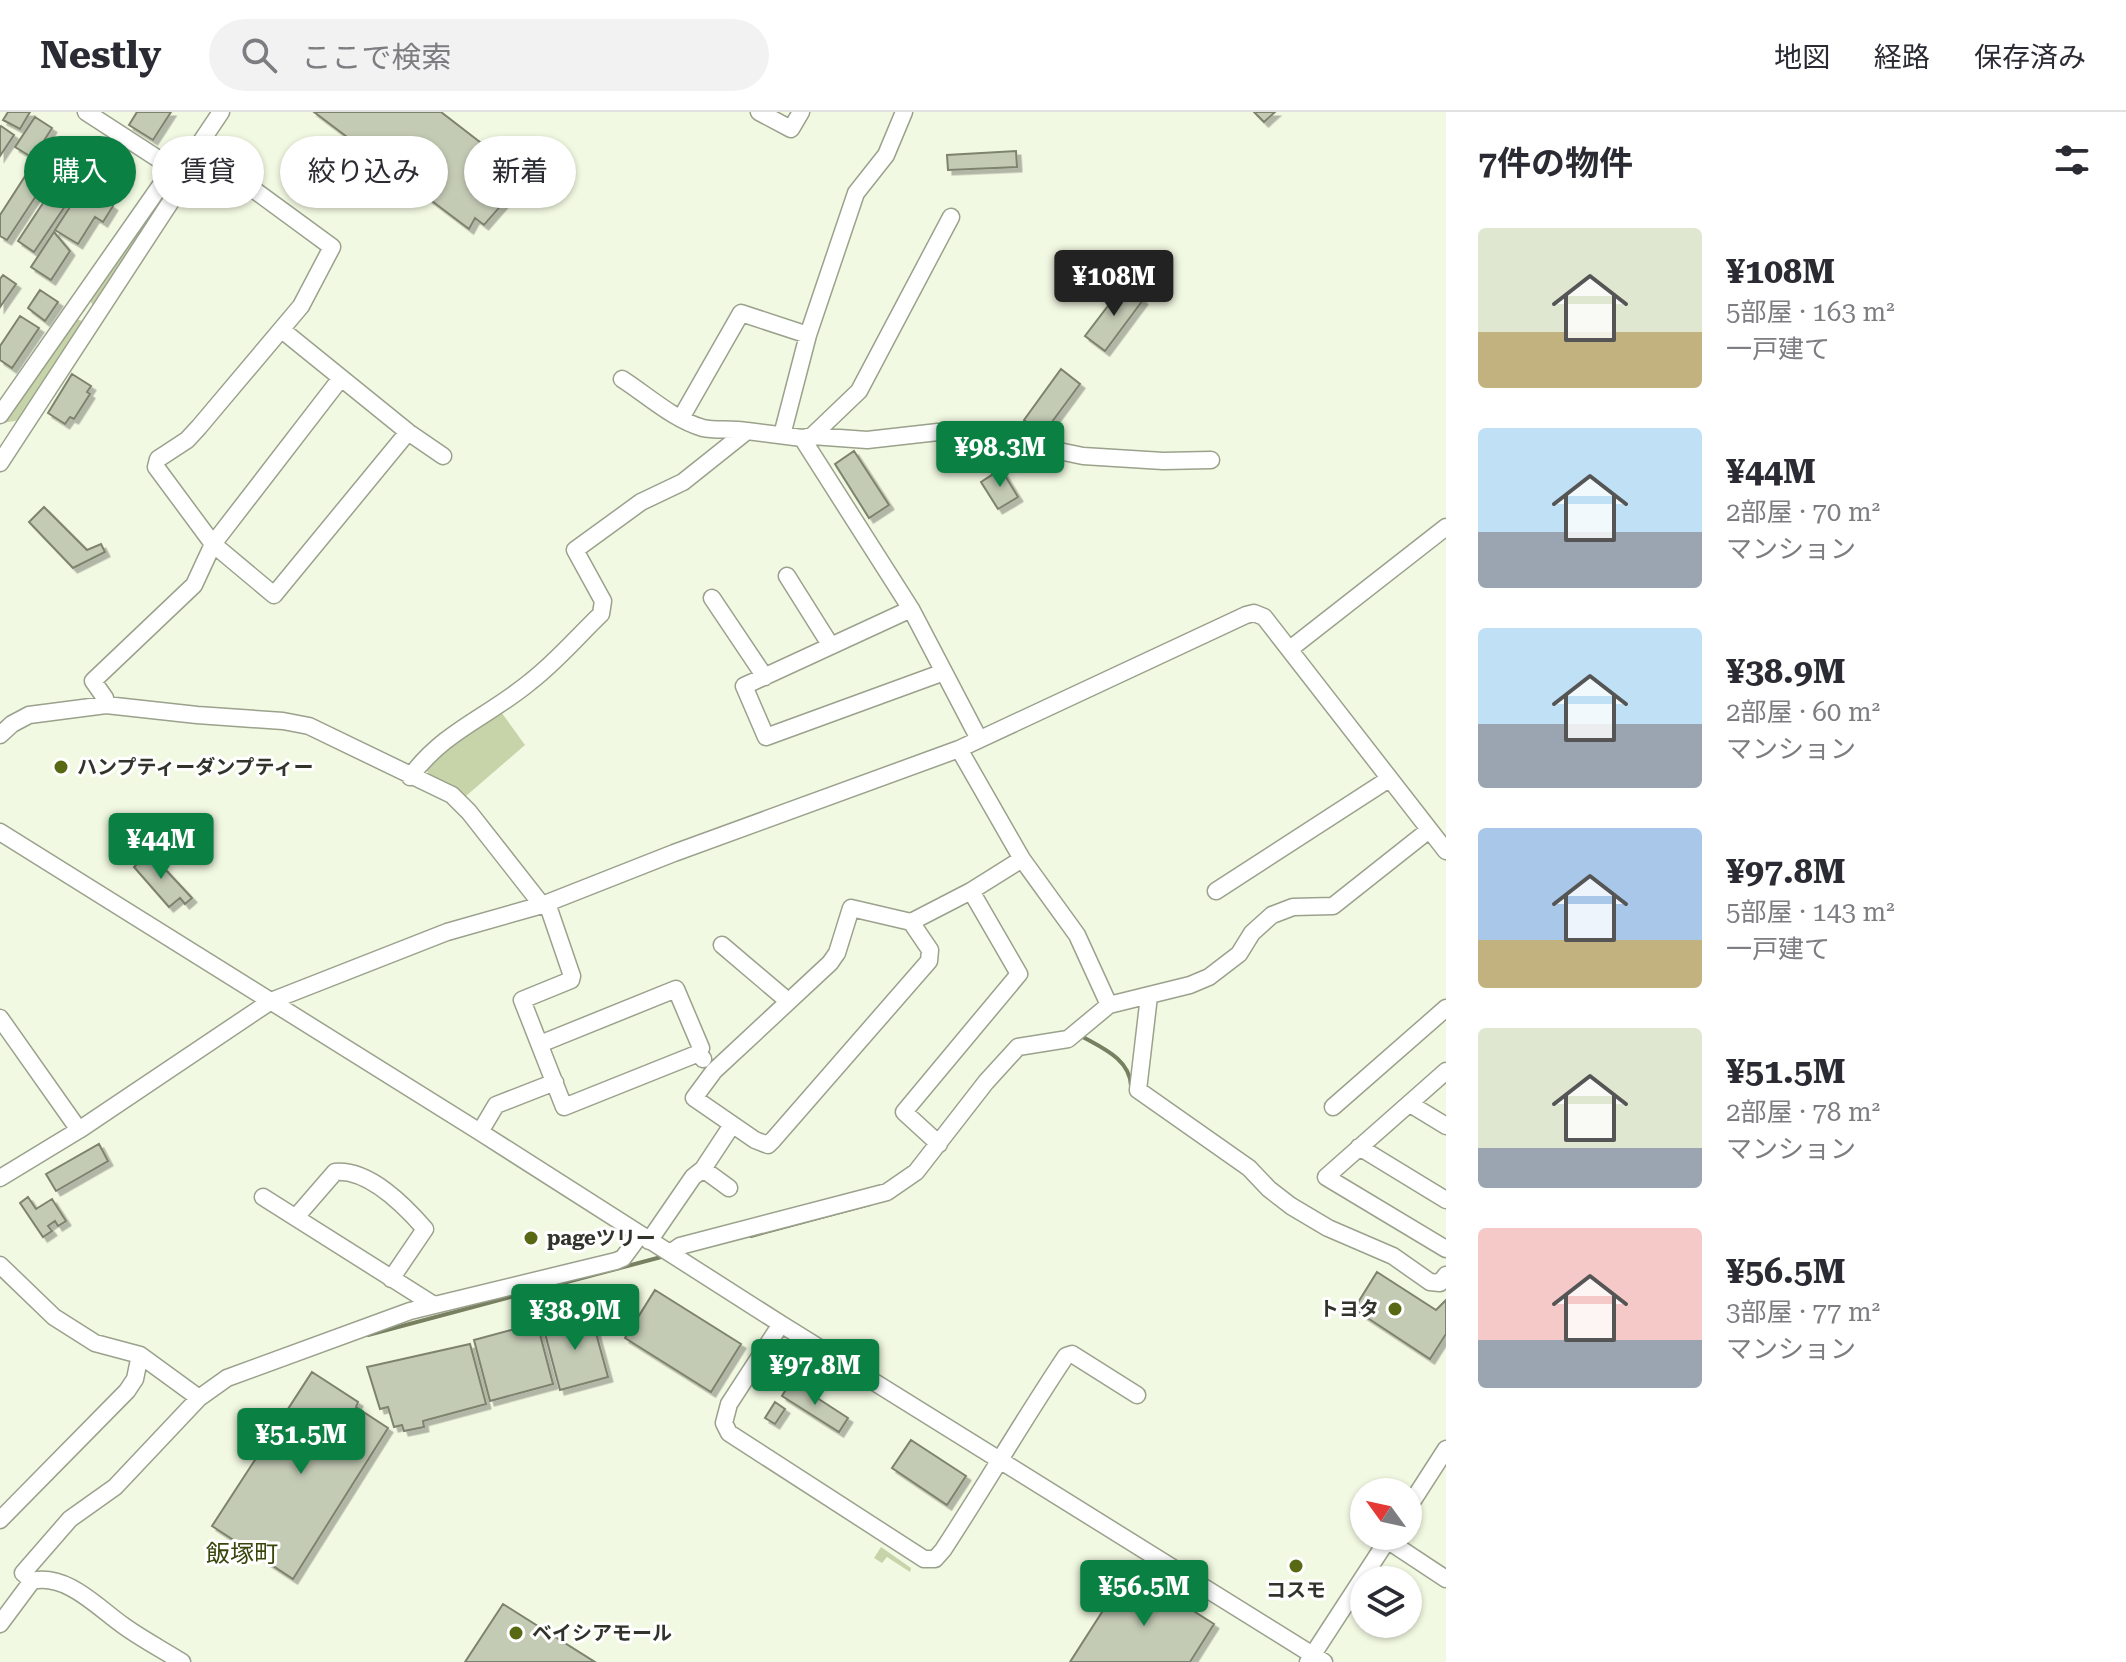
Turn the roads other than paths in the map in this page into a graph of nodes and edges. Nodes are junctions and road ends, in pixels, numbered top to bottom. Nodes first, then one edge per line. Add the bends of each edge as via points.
1 (86, 112) edge
2 (221, 112) edge
3 (759, 112) edge
4 (801, 112) edge
5 (904, 112) edge
6 (205, 136) edge
7 (152, 155) edge
8 (264, 197) edge
9 (152, 198) edge
10 (166, 208) edge
11 (951, 217) dead end
12 (282, 330) junction
13 (808, 335) junction
14 (341, 378) junction
15 (622, 379) dead end
16 (0, 415) edge
17 (681, 418) junction
18 (747, 431) junction
19 (408, 432) junction
20 (782, 435) junction
21 (807, 437) junction
22 (443, 456) dead end
23 (1, 457) edge
24 (1211, 460) dead end
25 (1446, 527) edge
26 (213, 544) junction
27 (787, 576) dead end
28 (712, 598) dead end
29 (911, 609) junction
30 (831, 646) junction
31 (1290, 649) junction
32 (944, 672) junction
33 (765, 677) junction
34 (106, 705) junction
35 (0, 735) edge
36 (979, 739) junction
37 (959, 749) junction
38 (410, 777) junction
39 (1389, 779) junction
40 (1429, 830) junction
41 (0, 832) edge
42 (1446, 851) edge
43 (1022, 859) junction
44 (971, 891) junction
45 (1216, 891) dead end
46 (544, 904) junction
47 (911, 922) junction
48 (722, 945) dead end
49 (1149, 996) junction
50 (271, 1001) junction
51 (788, 1001) junction
52 (1109, 1005) junction
53 (1446, 1008) edge
54 (0, 1018) edge
55 (540, 1044) junction
56 (699, 1053) junction
57 (714, 1071) junction
58 (1446, 1071) edge
59 (555, 1082) junction
60 (1410, 1104) junction
61 (1333, 1107) dead end
62 (732, 1125) junction
63 (1446, 1126) edge
64 (79, 1130) junction
65 (480, 1132) junction
66 (939, 1144) junction
67 (1359, 1147) junction
68 (703, 1169) junction
69 (0, 1178) edge
70 (729, 1188) dead end
71 (263, 1197) dead end
72 (1446, 1200) edge
73 (296, 1217) junction
74 (645, 1238) junction
75 (1446, 1249) edge
76 (670, 1253) junction
77 (0, 1265) edge
78 (1446, 1275) edge
79 (391, 1279) junction
80 (434, 1305) junction
81 (781, 1324) junction
82 (140, 1355) junction
83 (1137, 1395) dead end
84 (199, 1398) junction
85 (1446, 1449) edge
86 (1000, 1460) junction
87 (1422, 1486) edge
88 (0, 1520) edge
89 (1381, 1550) edge
90 (1405, 1550) edge
91 (29, 1579) junction
92 (1446, 1579) edge
93 (0, 1624) edge
94 (1315, 1660) edge
95 (182, 1662) edge

1 - 7 street
2 - 6 street
3 - 4 street via 791,129
5 - 13 street via 886,155 856,193
8 - 12 street via 332,247
9 - 16 street
10 - 23 street
11 - 21 street via 859,391
12 - 14 street
12 - 26 street via 187,440 158,459 156,467
13 - 17 street via 741,313
13 - 20 street
14 - 19 street
14 - 26 street
15 - 17 street
17 - 18 street via 705,429
18 - 20 street
18 - 38 street via 683,482 641,502 575,550 603,601 601,614 530,683 449,736
19 - 22 street
19 - 26 street via 274,595
20 - 21 street
21 - 24 street via 867,440 938,432 1083,456
21 - 29 street
25 - 31 street
26 - 34 street via 194,585 93,681
27 - 30 street
28 - 33 street
29 - 30 street
29 - 32 street
30 - 33 street
31 - 36 street via 1264,617 1246,615
31 - 39 street
32 - 33 street via 766,737 744,686
32 - 36 street
34 - 35 street via 29,715
34 - 38 street via 309,726
36 - 37 street
37 - 43 street
37 - 46 street
38 - 46 street via 452,795
39 - 40 street
39 - 45 street
40 - 42 street
40 - 49 street via 1333,906 1283,908 1261,923 1239,954 1209,977
41 - 50 street
43 - 44 street
43 - 52 street via 1077,935
44 - 47 street
44 - 66 street via 1019,974 904,1112
46 - 50 street via 447,932
46 - 55 street via 572,976 522,1000
47 - 51 street via 851,908 833,959
47 - 62 street via 930,950 929,961 773,1140 761,1144
48 - 51 street
49 - 52 street
49 - 78 street via 1138,1090 1303,1213 1393,1256 1430,1282 1440,1283
50 - 64 street
50 - 65 street
51 - 57 street
52 - 66 street via 1068,1039 1012,1052
53 - 61 street
54 - 64 street
55 - 56 street via 676,989
55 - 59 street
56 - 57 street
56 - 59 street via 564,1107
57 - 62 street via 694,1098
58 - 60 street
59 - 65 street via 496,1105
60 - 63 street
60 - 67 street
62 - 68 street
64 - 69 street
65 - 74 street
66 - 76 street via 916,1172 887,1192 680,1246
67 - 72 street
67 - 75 street via 1326,1177
68 - 70 street
68 - 74 street
71 - 73 street
73 - 79 street
73 - 79 street via 335,1172 351,1170 400,1201 425,1229
74 - 76 street
74 - 80 street via 616,1261
76 - 81 street
77 - 82 street via 54,1317 95,1343
79 - 80 street
80 - 84 street via 270,1360 227,1378
81 - 86 street
81 - 86 street via 729,1404 724,1423 729,1433 915,1555 935,1559
82 - 84 street
82 - 88 street via 127,1391
83 - 86 street via 1072,1354 1066,1356
84 - 91 street via 115,1487 70,1519 23,1573
85 - 87 street
86 - 94 street
89 - 94 street
90 - 92 street
91 - 93 street
91 - 95 street via 67,1586

